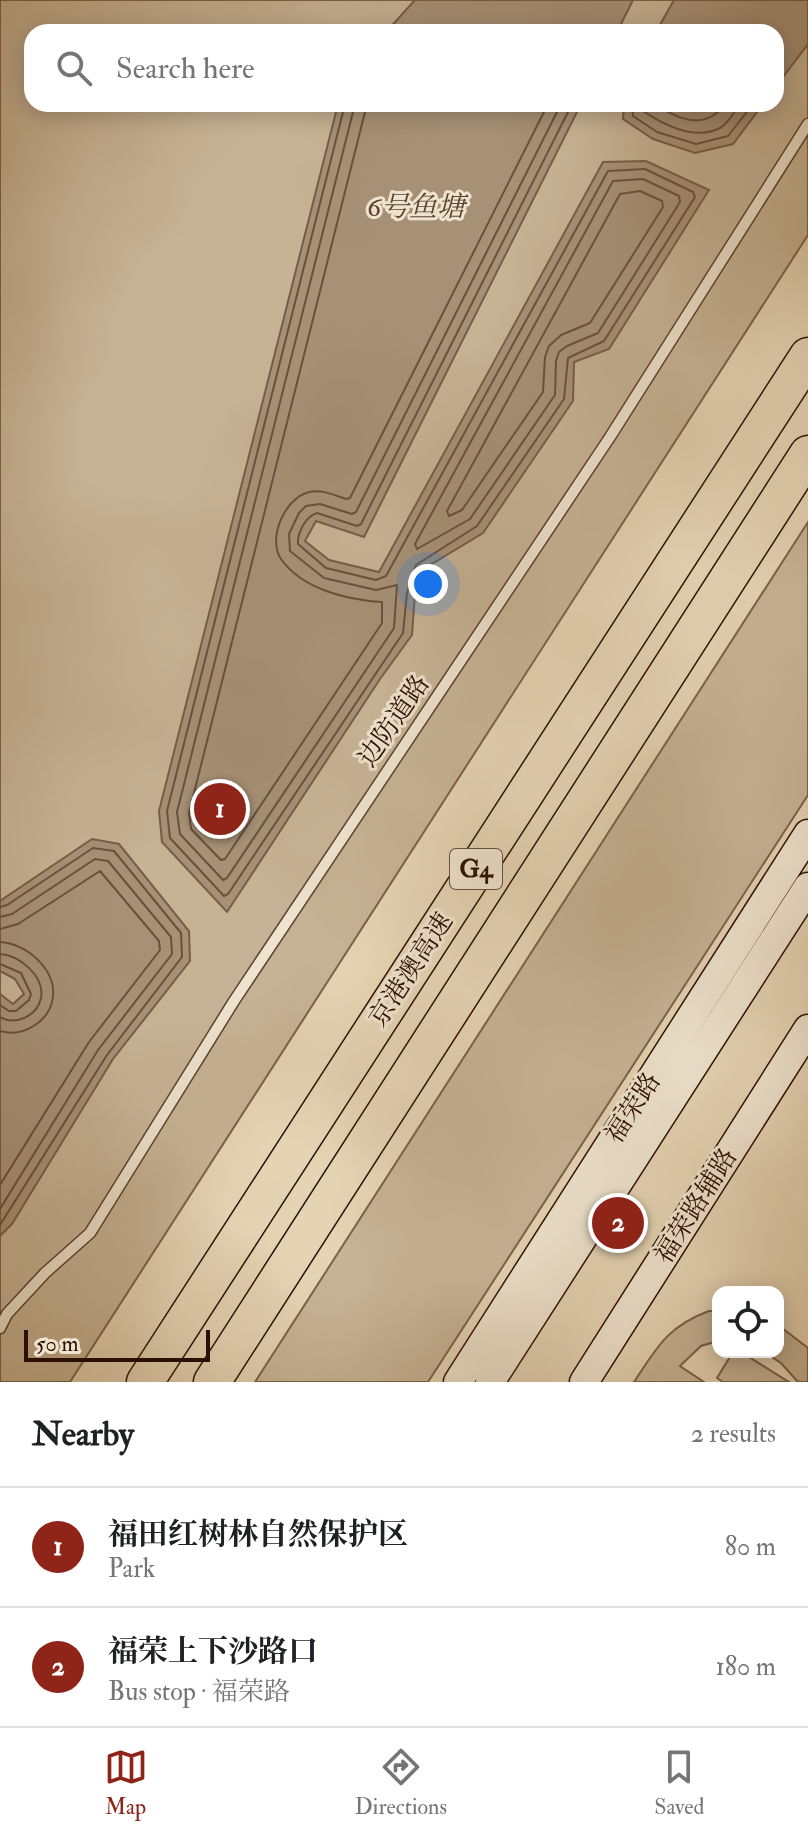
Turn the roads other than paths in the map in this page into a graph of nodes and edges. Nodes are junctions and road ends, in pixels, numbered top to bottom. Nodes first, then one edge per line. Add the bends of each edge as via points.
1 (808, 124) edge
2 (808, 356) edge
3 (808, 454) edge
4 (808, 834) edge
5 (808, 887) edge
6 (808, 1029) edge
7 (0, 1328) edge
8 (145, 1382) edge
9 (212, 1382) edge
10 (458, 1382) edge
11 (490, 1382) edge
12 (584, 1382) edge

1 - 7 lane, 边防道路 via 601,450 234,1001 90,1233 45,1273
2 - 8 highway, 京港澳高速 / G4
3 - 9 highway, G4
4 - 10 main road, 福荣路
5 - 11 main road, 福荣路
6 - 12 main road, 福荣路辅路

